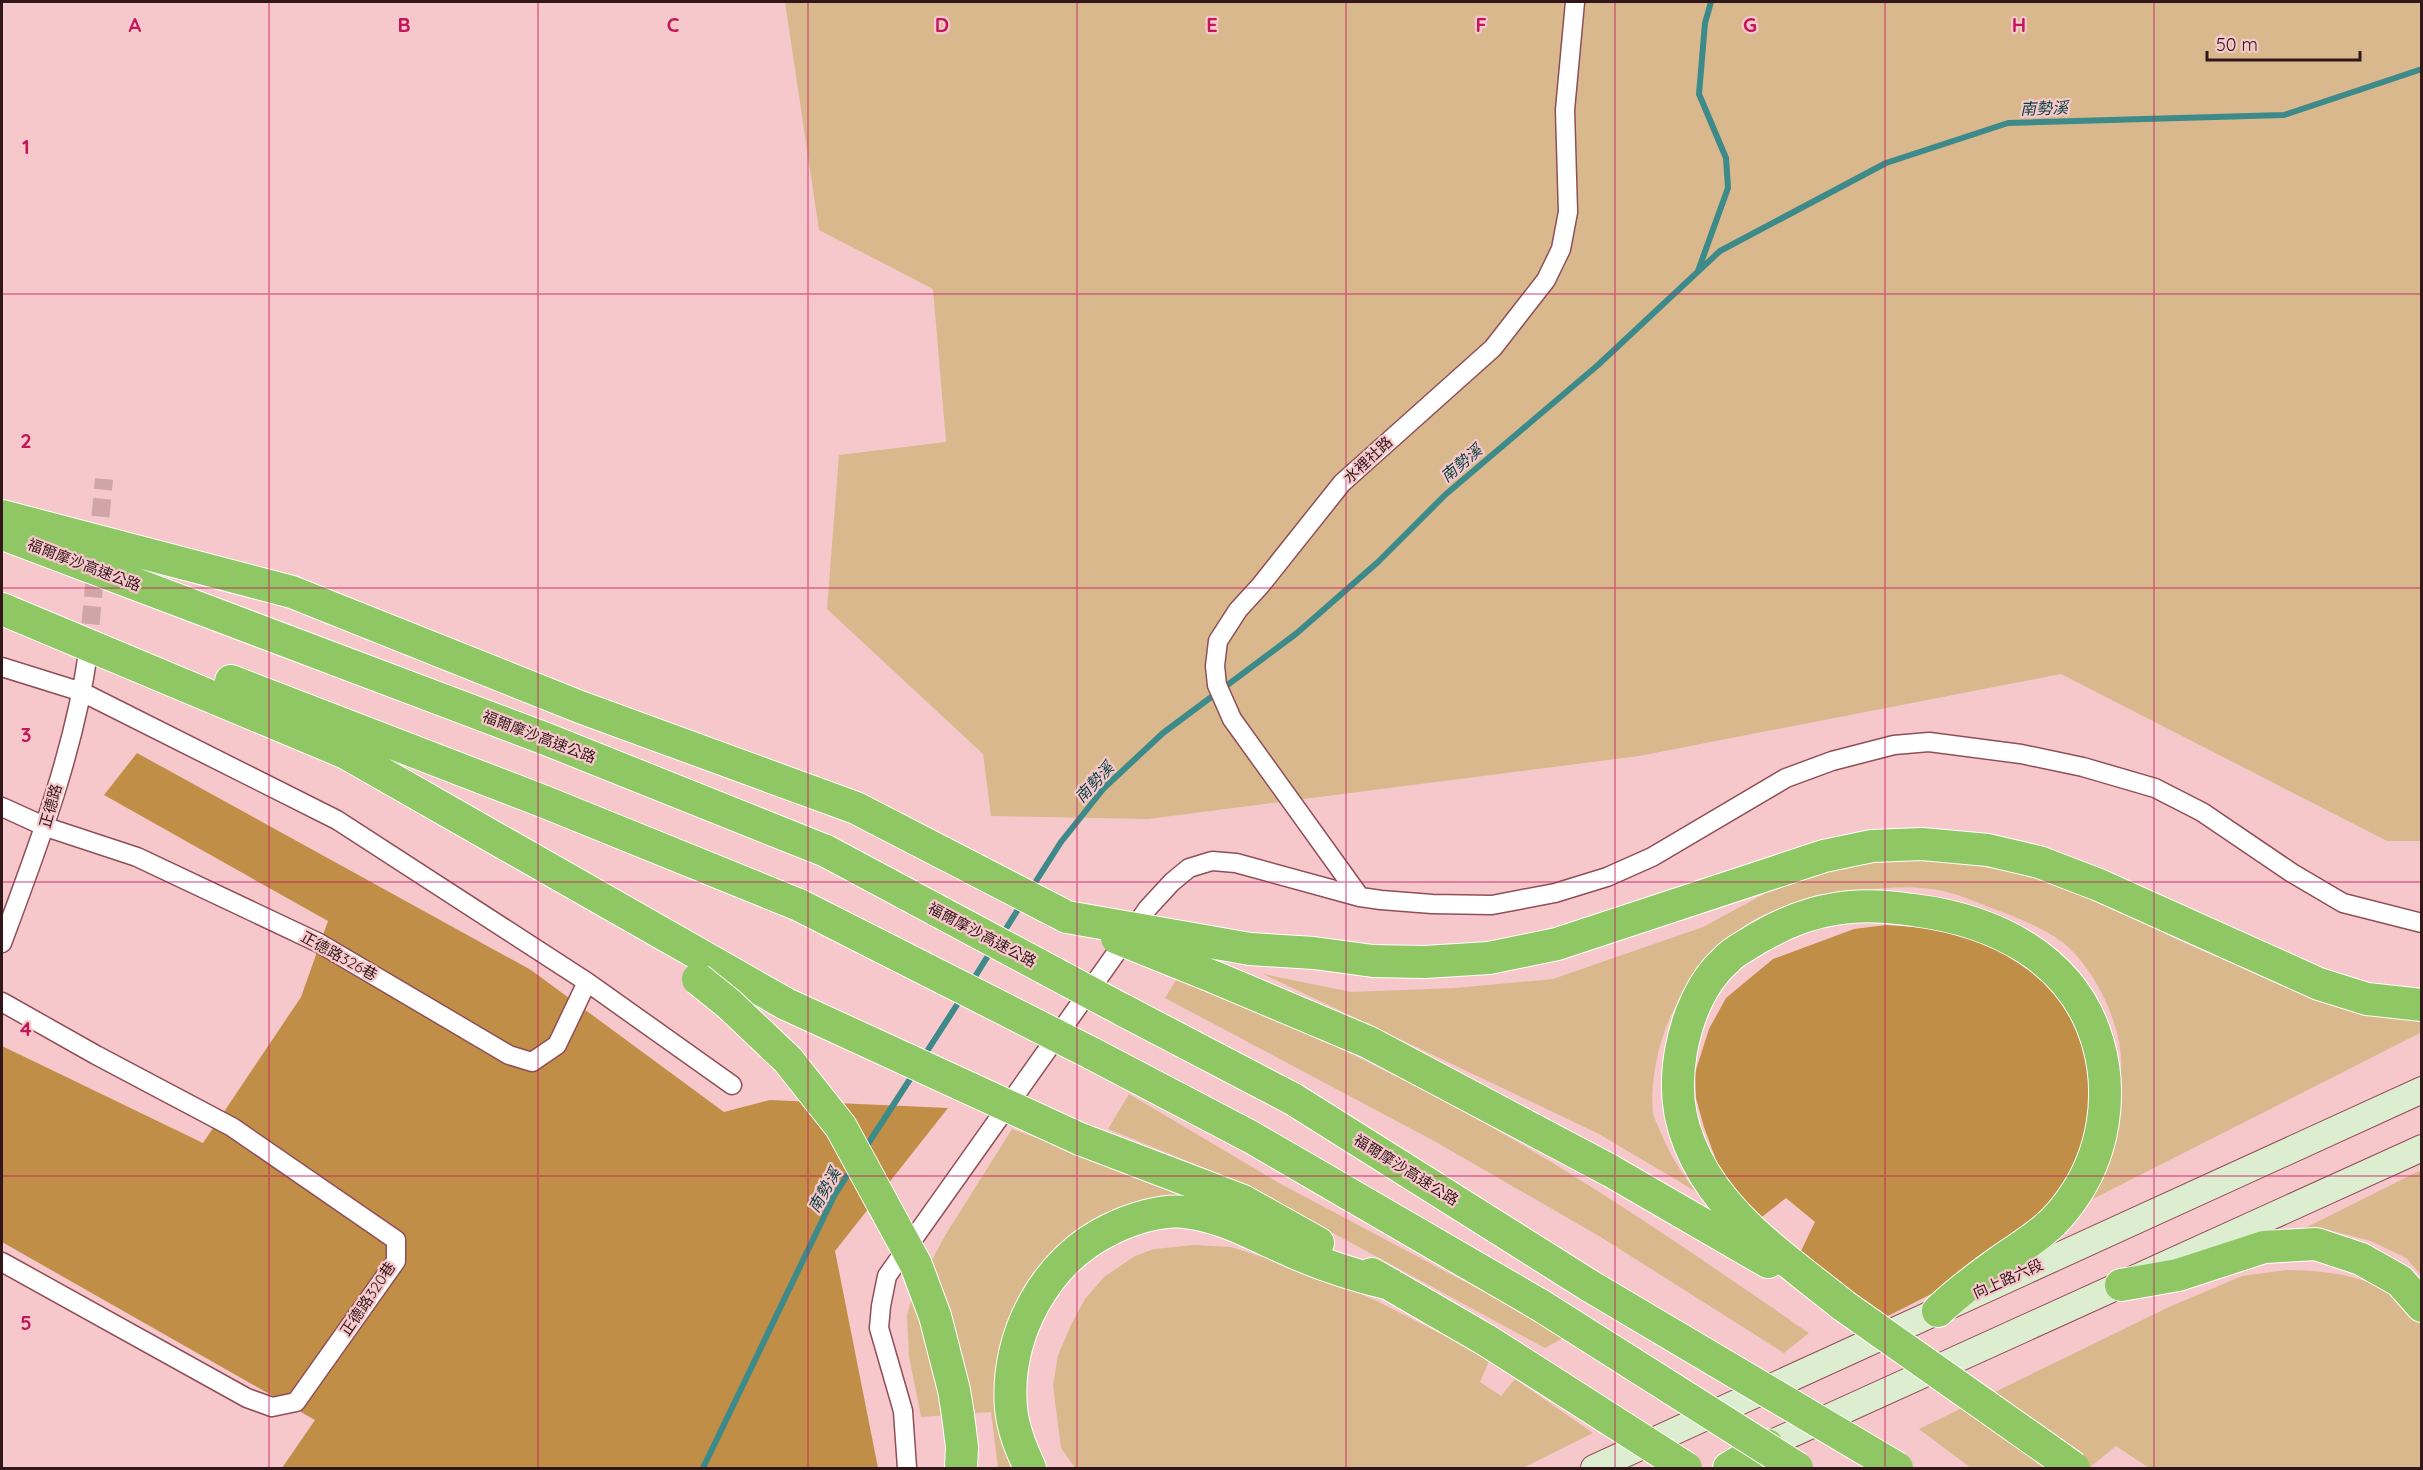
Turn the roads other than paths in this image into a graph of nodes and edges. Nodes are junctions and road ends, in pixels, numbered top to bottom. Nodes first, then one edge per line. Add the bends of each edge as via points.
1 (1575, 2) edge
2 (2, 516) edge
3 (2, 534) edge
4 (2, 600) edge
5 (2, 609) edge
6 (87, 659) tunnel mouth
7 (2, 667) edge
8 (82, 692) junction
9 (2, 807) edge
10 (46, 827) junction
11 (494, 836) junction
12 (1360, 897) junction
13 (1067, 917) junction
14 (2421, 923) edge
15 (2, 943) edge
16 (587, 982) junction
17 (2, 1002) edge
18 (2421, 1005) edge
19 (732, 1085) dead end
20 (2421, 1090) edge
21 (2421, 1148) edge
22 (2, 1262) edge
23 (1390, 1284) junction
24 (2121, 1285) junction
25 (1844, 1306) junction
26 (2421, 1306) edge
27 (1938, 1311) junction
28 (1767, 1445) junction
29 (907, 1468) edge
30 (961, 1468) edge
31 (1030, 1468) edge
32 (1594, 1468) edge
33 (1686, 1468) edge
34 (1717, 1468) edge
35 (1729, 1468) edge
36 (1797, 1468) edge
37 (1897, 1468) edge
38 (2074, 1468) edge

1 - 12 street, 水裡社路 via 1565,110 1568,212 1561,249 1546,280 1493,348 1342,483 1238,609 1218,641 1215,666 1219,693 1232,719
2 - 13 highway via 292,592 580,707 856,808
3 - 37 highway, 福爾摩沙高速公路, bridge via 546,740 825,851 1293,1099 1590,1286
4 - 36 highway, bridge via 182,662 799,905 1251,1137 1540,1305
5 - 11 highway via 346,753
6 - 8 street, 正德路
7 - 8 street
8 - 10 street, 正德路
8 - 16 street via 337,820
9 - 10 street
10 - 15 street, 正德路
10 - 16 street, 正德路326巷 via 137,857 319,943 509,1055 532,1062 557,1045
11 - 23 highway, bridge via 786,1004 1080,1139 1243,1201
11 - 30 highway, bridge via 662,951 729,1004 788,1060 841,1127 916,1265 935,1316 954,1390
12 - 14 street via 1432,904 1492,904 1555,893 1607,877 1652,857 1786,778 1893,745 1929,742 2020,753 2155,788 2202,813 2343,903
12 - 29 street via 1236,863 1212,861 1189,868 1148,908 887,1276 879,1328 903,1411
13 - 18 highway, bridge via 1250,949 1314,952 1373,961 1489,958 1557,944 1824,856 1872,846 1922,844 1988,850 2039,862 2319,984 2367,999
13 - 25 highway, bridge via 1368,1042 1611,1171
16 - 19 street
17 - 22 street, 正德路320巷 via 232,1127 396,1240 396,1262 296,1402 272,1407 247,1398
20 - 27 main road, 向上路六段
21 - 24 main road
23 - 31 highway via 1293,1252 1214,1217 1182,1211 1126,1222 1097,1236 1050,1277 1034,1302 1015,1352 1011,1409 1018,1441
23 - 33 highway, bridge via 1486,1340
24 - 26 highway via 2178,1275 2264,1247 2316,1244 2361,1258 2400,1281
24 - 28 main road
25 - 27 highway via 1755,1233 1709,1181 1678,1112 1678,1065 1699,996 1727,958 1766,933 1810,914 1890,906 1962,918 2006,935 2044,960 2067,984 2086,1013 2102,1056 2105,1079 2098,1145 2074,1198 2034,1240 1982,1274
25 - 38 highway, bridge
27 - 32 main road, 向上路六段
28 - 34 main road
28 - 35 highway

